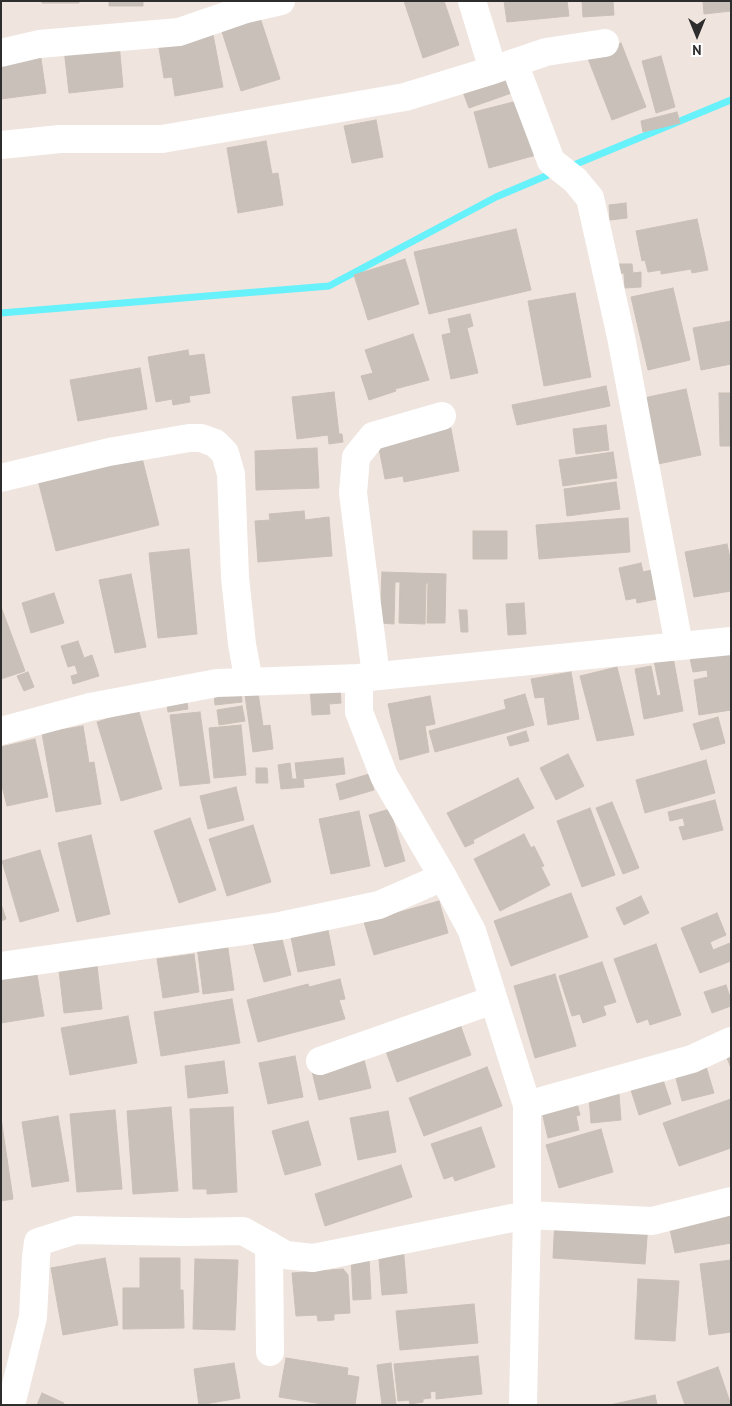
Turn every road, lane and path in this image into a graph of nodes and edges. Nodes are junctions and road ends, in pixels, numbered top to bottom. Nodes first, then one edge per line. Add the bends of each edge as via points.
1 (281, 1) edge
2 (472, 1) edge
3 (605, 43) dead end
4 (1, 53) edge
5 (504, 67) junction
6 (1, 145) edge
7 (442, 416) dead end
8 (1, 478) edge
9 (731, 641) edge
10 (679, 645) junction
11 (368, 677) junction
12 (249, 682) junction
13 (1, 731) edge
14 (443, 877) junction
15 (1, 966) edge
16 (493, 1000) junction
17 (731, 1041) edge
18 (320, 1061) dead end
19 (527, 1105) junction
20 (731, 1201) edge
21 (527, 1214) junction
22 (269, 1245) junction
23 (270, 1352) dead end
24 (11, 1405) edge
25 (523, 1405) edge

1 - 4 street via 246,9 179,32 39,44
2 - 5 street
3 - 5 street via 546,52
5 - 6 street via 405,97 162,140 60,139
5 - 10 street via 551,161 576,180 590,198 622,337
7 - 11 street via 373,436 356,457 353,493
8 - 12 street via 109,452 189,438 201,438 215,444 225,453 231,474 236,577
9 - 10 street
10 - 11 street
11 - 12 street
11 - 14 street via 360,712 384,776
12 - 13 street via 217,684 90,708
14 - 15 street via 379,905 280,926
14 - 16 street via 472,931
16 - 18 street
16 - 19 street
17 - 19 street via 692,1059
19 - 21 street
20 - 21 street via 652,1221
21 - 22 street via 313,1258 286,1254
21 - 25 street
22 - 23 street
22 - 24 street via 243,1231 76,1230 38,1242 33,1317

